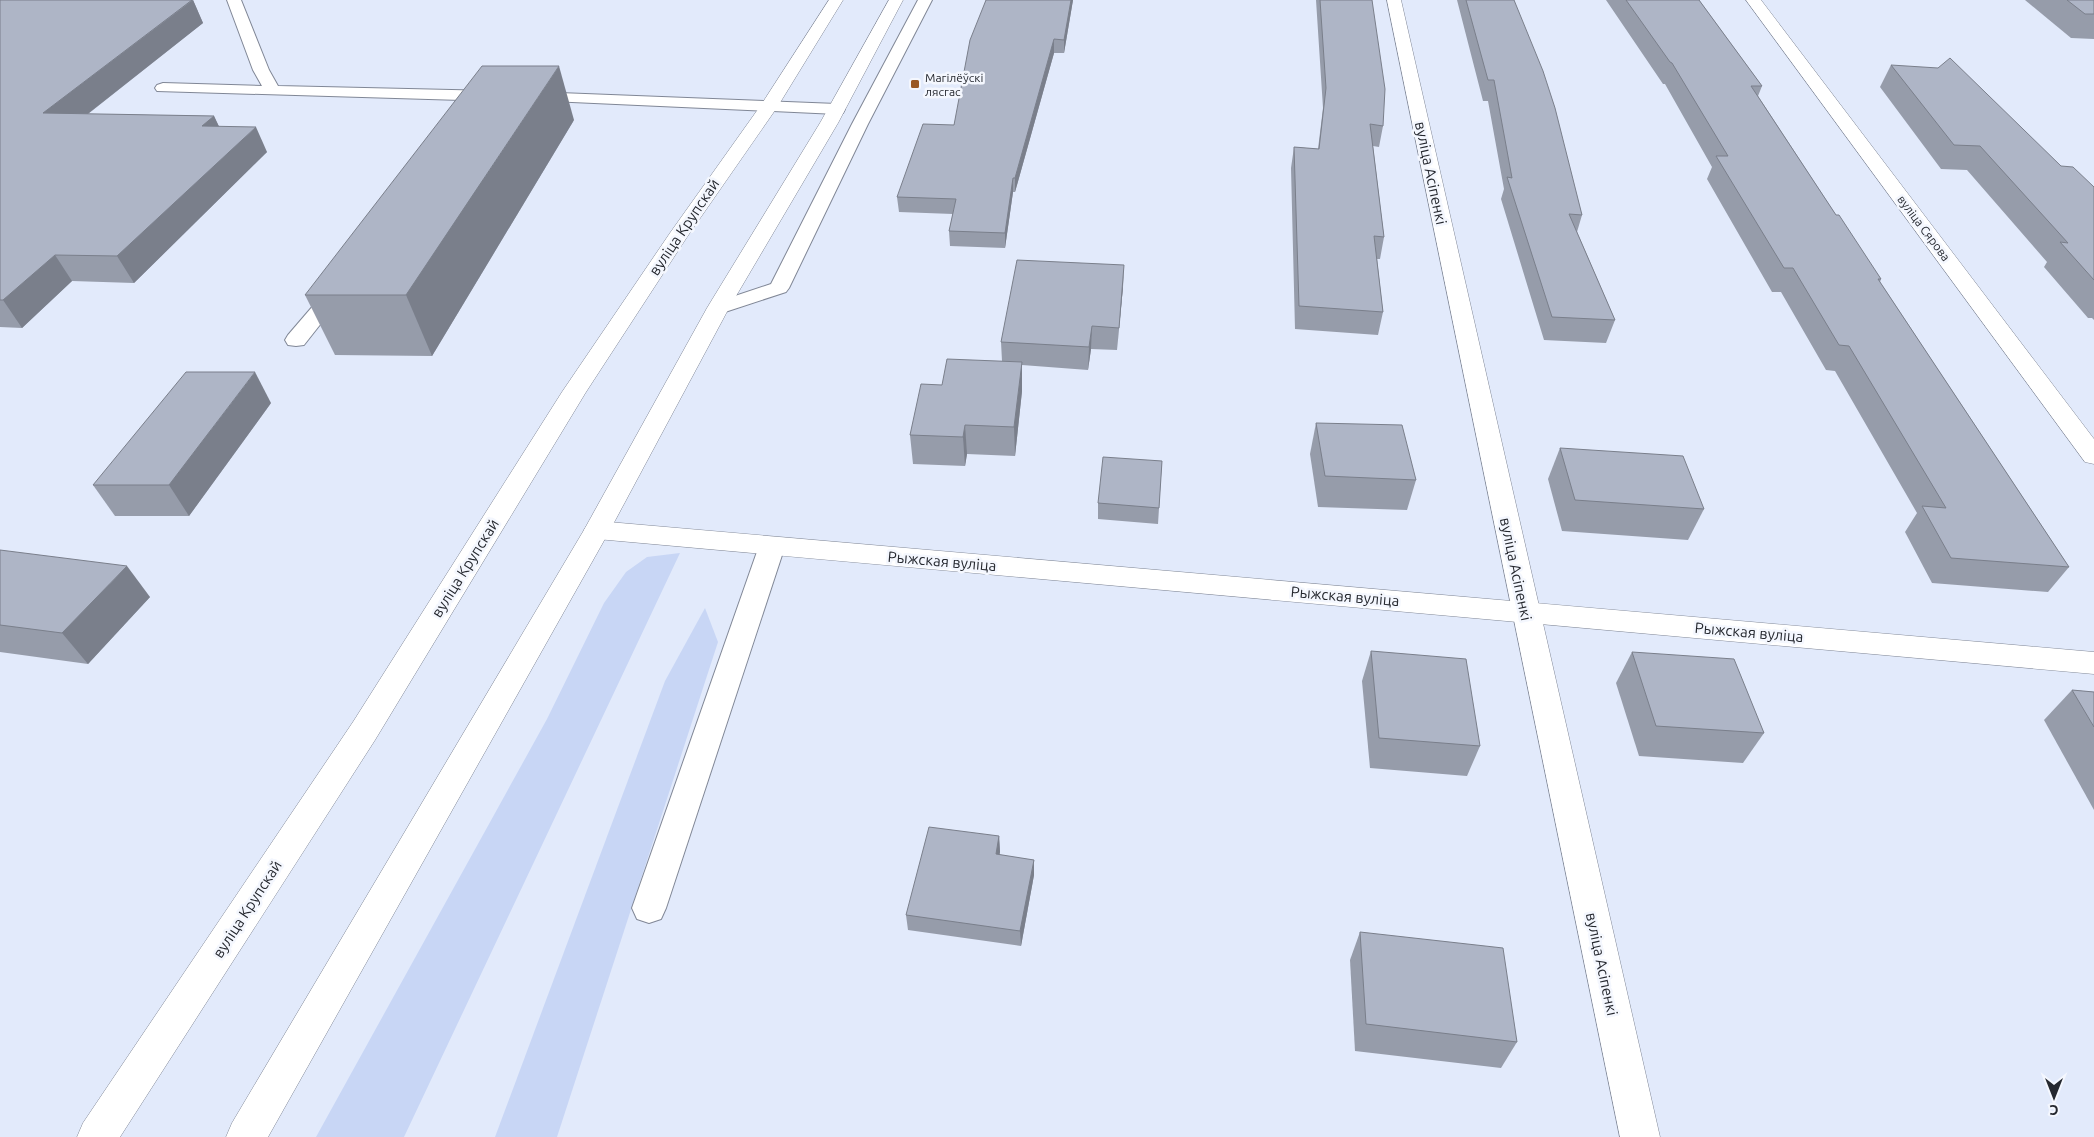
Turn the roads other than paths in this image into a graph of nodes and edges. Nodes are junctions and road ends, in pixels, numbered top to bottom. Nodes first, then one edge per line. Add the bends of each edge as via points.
1 (234, 0) edge
2 (836, 0) edge
3 (896, 0) edge
4 (925, 0) edge
5 (1394, 0) edge
6 (1753, 0) edge
7 (163, 88) dead end
8 (273, 91) junction
9 (506, 96) junction
10 (769, 106) junction
11 (837, 109) junction
12 (484, 111) edge
13 (352, 272) edge
14 (718, 308) junction
15 (296, 340) dead end
16 (2094, 456) edge
17 (597, 530) junction
18 (772, 546) junction
19 (1525, 611) junction
20 (2094, 663) edge
21 (649, 908) dead end
22 (97, 1137) edge
23 (246, 1137) edge
24 (1640, 1137) edge

1 - 8 lane via 261,70
2 - 10 street, вуліца Крупскай
3 - 11 street
4 - 14 lane via 779,288
5 - 19 street, вуліца Асіпенкі
6 - 16 street, вуліца Сярова
7 - 8 lane
8 - 9 lane
9 - 10 lane
9 - 12 lane
10 - 11 lane
10 - 22 street, вуліца Крупскай via 574,392 364,731
11 - 14 street
13 - 15 lane
14 - 17 street
17 - 18 street, Рыжская вуліца
17 - 23 street
18 - 19 street, Рыжская вуліца
18 - 21 lane
19 - 20 street, Рыжская вуліца
19 - 24 street, вуліца Асіпенкі

